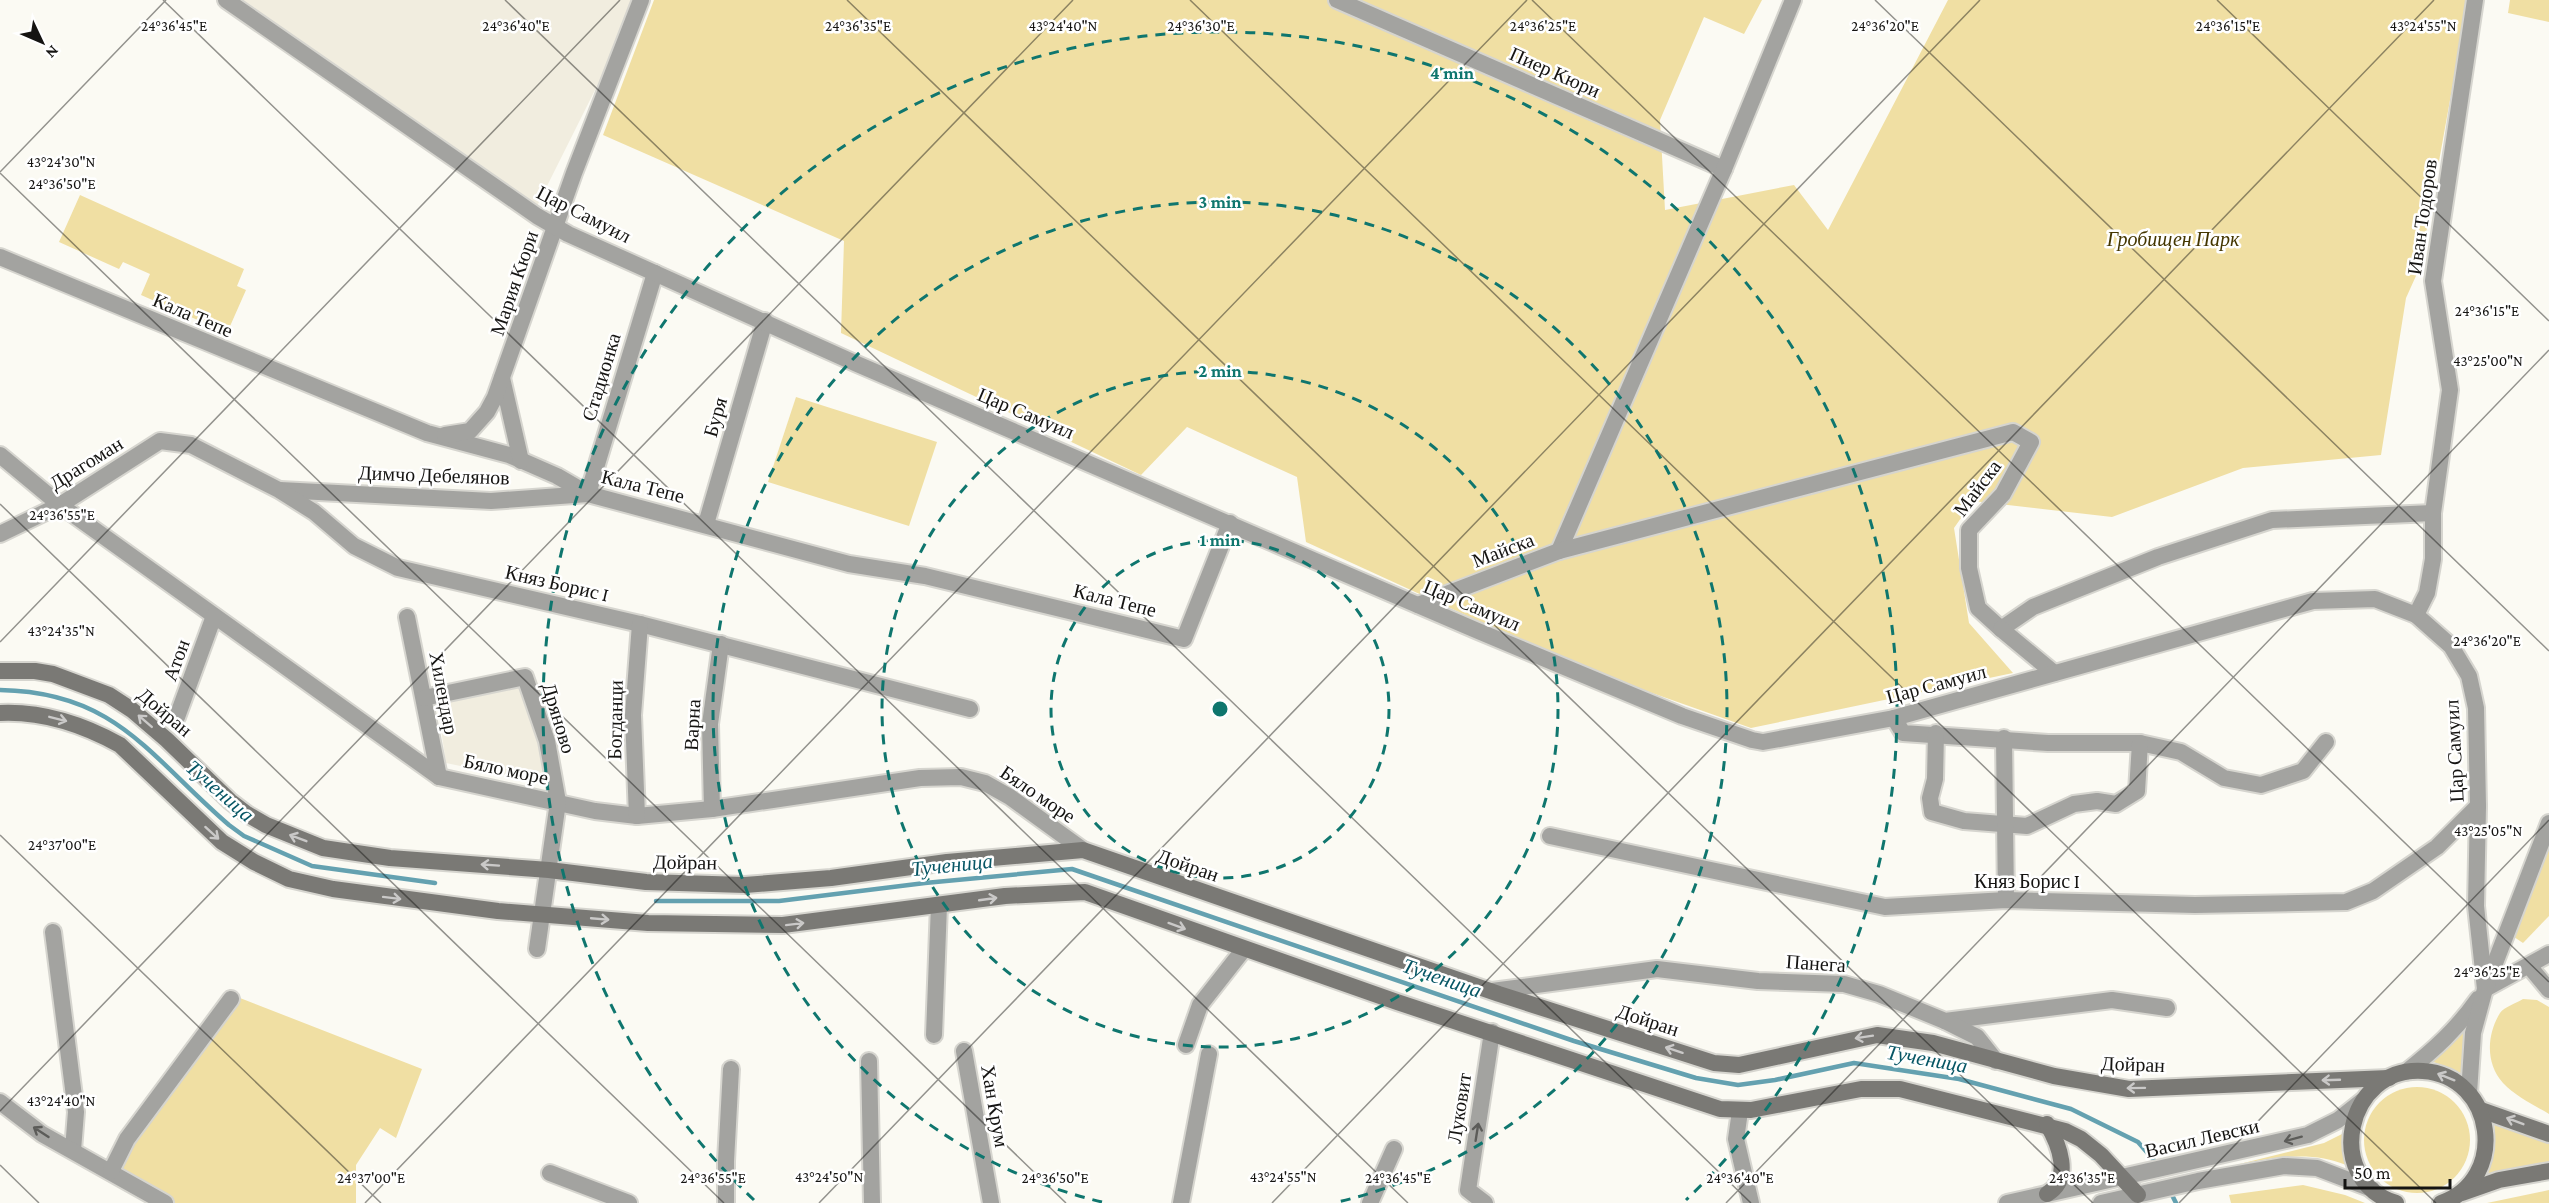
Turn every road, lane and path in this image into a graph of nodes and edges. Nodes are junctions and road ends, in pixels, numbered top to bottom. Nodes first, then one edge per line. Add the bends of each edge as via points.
1 (226, 0) edge
2 (641, 0) edge
3 (1337, 0) edge
4 (1793, 0) edge
5 (2475, 0) edge
6 (1724, 169) junction
7 (555, 227) junction
8 (0, 257) edge
9 (655, 273) junction
10 (765, 321) junction
11 (502, 378) junction
12 (427, 433) junction
13 (160, 441) joint
14 (0, 455) edge
15 (521, 461) junction
16 (279, 490) junction
17 (588, 494) junction
18 (60, 505) junction
19 (2433, 513) junction
20 (1230, 523) junction
21 (706, 524) junction
22 (0, 534) edge
23 (1559, 551) junction
24 (1418, 605) junction
25 (2416, 615) junction
26 (214, 616) junction
27 (407, 617) dead end
28 (640, 624) junction
29 (2001, 629) junction
30 (721, 644) junction
31 (0, 671) edge
32 (2054, 673) junction
33 (424, 698) junction
34 (970, 709) dead end
35 (0, 713) edge
36 (177, 717) dead end
37 (1894, 718) junction
38 (1936, 733) junction
39 (2004, 738) junction
40 (2326, 742) dead end
41 (2140, 743) junction
42 (440, 777) junction
43 (558, 801) junction
44 (2478, 806) junction
45 (712, 810) junction
46 (637, 816) junction
47 (2005, 823) junction
48 (2549, 823) edge
49 (1550, 836) dead end
50 (1083, 850) junction
51 (549, 870) junction
52 (2006, 900) junction
53 (939, 905) junction
54 (542, 914) junction
55 (53, 932) dead end
56 (537, 949) dead end
57 (1244, 949) junction
58 (2549, 954) edge
59 (2529, 966) junction
60 (2485, 989) junction
61 (2549, 990) edge
62 (1492, 991) junction
63 (231, 999) dead end
64 (2167, 1008) dead end
65 (1945, 1021) junction
66 (1492, 1032) junction
67 (934, 1035) dead end
68 (1186, 1045) dead end
69 (964, 1051) dead end
70 (1209, 1054) dead end
71 (869, 1061) dead end
72 (1996, 1061) junction
73 (731, 1069) dead end
74 (2406, 1072) junction
75 (2389, 1078) junction
76 (2469, 1092) junction
77 (2362, 1101) junction
78 (0, 1102) edge
79 (2481, 1110) junction
80 (1740, 1111) junction
81 (2047, 1124) junction
82 (2549, 1134) edge
83 (1394, 1149) dead end
84 (73, 1150) junction
85 (111, 1171) junction
86 (2549, 1171) edge
87 (550, 1173) dead end
88 (2124, 1177) junction
89 (2372, 1189) junction
90 (2047, 1194) junction
91 (2141, 1199) edge
92 (2449, 1200) edge
93 (2391, 1202) edge
94 (165, 1203) edge
95 (629, 1203) edge
96 (726, 1203) edge
97 (872, 1203) edge
98 (991, 1203) edge
99 (1181, 1203) edge
100 (1370, 1203) edge
101 (1485, 1203) edge
102 (1751, 1203) edge
103 (2007, 1203) edge
104 (2101, 1203) edge

1 - 7 street, Цар Самуил
2 - 7 street, Мария Кюри
3 - 6 street, Пиер Кюри
4 - 6 street
5 - 19 street, Иван Тодоров via 2433,280 2450,390
6 - 23 street
7 - 9 street, Цар Самуил
7 - 11 street, Мария Кюри
8 - 12 street, Кала Тепе
9 - 10 street, Цар Самуил
9 - 17 street, Стадионка
10 - 20 street, Цар Самуил via 856,364
10 - 21 street, Буря
11 - 12 street, Мария Кюри via 486,412 470,431 451,435
11 - 15 street
12 - 15 street, Кала Тепе
13 - 16 street, Княз Борис I via 191,445
13 - 18 street, Драгоман
14 - 18 street, Бяло море
15 - 17 street, Кала Тепе
16 - 17 street, Димчо Дебелянов via 491,501
16 - 28 street, Княз Борис I via 314,512 354,546 398,568
17 - 21 street, Кала Тепе
18 - 22 street, Драгоман
18 - 26 street, Бяло море
19 - 25 street, Иван Тодоров via 2433,559 2427,593
19 - 29 street via 2272,520 2158,557 2033,606
20 - 21 street, Кала Тепе via 1184,639 925,576 849,564
20 - 24 street, Цар Самуил
23 - 24 street, Майска
23 - 29 street, Майска via 2013,432 2031,442 2003,494 1969,530 1969,568 1978,608
24 - 37 street, Цар Самуил via 1682,716 1752,740 1763,742
25 - 32 street, Цар Самуил via 2375,599 2313,601
25 - 44 street, Цар Самуил via 2451,646 2469,676 2476,708
26 - 36 street, Атон
26 - 42 street, Бяло море
27 - 33 street, Хилендар
28 - 30 street, Княз Борис I
28 - 46 street, Богданци via 633,716
29 - 32 street
30 - 34 street, Княз Борис I
30 - 45 street, Варна via 710,724
51 -> 31 main road, Дойран via 390,858 323,848 247,814 149,725 109,695 53,674
32 - 37 street, Цар Самуил
33 - 42 street, Хилендар
33 - 43 street, Дряново via 525,677 547,741
35 -> 54 main road via 39,714 64,720 120,745 222,842 289,879 387,898
37 - 38 street via 1903,732
38 - 39 street
38 - 47 street via 1932,812 1964,821
39 - 41 street via 2048,743
39 - 47 street
40 - 41 street via 2304,771 2261,785 2224,778 2181,752
41 - 47 street via 2137,791 2116,804 2074,804 2027,826
42 - 43 street, Бяло море
43 - 46 street, Бяло море
43 - 51 street
44 - 52 street, Княз Борис I via 2438,848 2373,891 2346,902 2195,905
44 - 60 street, Цар Самуил via 2476,906
45 - 46 street, Бяло море
45 - 50 street, Бяло море via 920,778 961,777 985,783 1010,797
47 - 52 street
48 - 60 street
49 - 52 street, Княз Борис I via 1885,907
50 - 51 main road, Дойран via 746,885 646,882
50 - 62 main road, Дойран
51 - 54 street
54 -> 53 main road via 648,923 783,925
53 -> 57 main road via 1085,892
53 - 67 street
54 - 56 street
55 - 84 street via 76,1112
57 - 66 main road
57 - 68 street via 1200,1005
58 - 59 street
59 - 60 street
59 - 61 street
60 - 74 street via 2438,1047
60 - 76 street via 2473,1034
62 - 65 street, Панега via 1657,969 1758,981 1845,984
72 -> 62 main road, Дойран via 1933,1042 1877,1035 1739,1065 1714,1063
63 - 85 street via 127,1139
64 - 65 street, Панега via 2112,1000
65 - 72 street via 1977,1037
66 - 80 main road via 1720,1108
101 -> 66 street, Луковит via 1468,1190
69 - 98 street, Хан Крум
70 - 99 street
71 - 97 street
75 -> 72 main road, Дойран via 2129,1089
73 - 96 street
74 - 75 main road
76 -> 74 main road via 2440,1074
75 - 77 main road
76 - 79 main road
77 -> 88 street, Васил Левски via 2338,1120 2308,1135
77 - 89 main road via 2354,1119 2351,1147 2360,1174
84 -> 78 street via 42,1134
82 -> 79 main road
79 - 92 main road via 2487,1147 2482,1165 2472,1181
80 - 81 main road via 1880,1087
80 - 102 street via 1736,1139
81 - 88 main road via 2081,1139
81 - 90 main road via 2057,1141 2061,1164 2058,1185
83 - 100 street
84 - 85 street
85 - 94 street
86 - 92 main road via 2499,1180
87 - 95 street
88 - 90 street, Васил Левски
88 - 91 main road
89 - 91 street, Васил Левски via 2332,1172 2284,1166 2198,1181
89 - 93 main road
90 - 103 street, Васил Левски
91 - 104 street, Васил Левски

